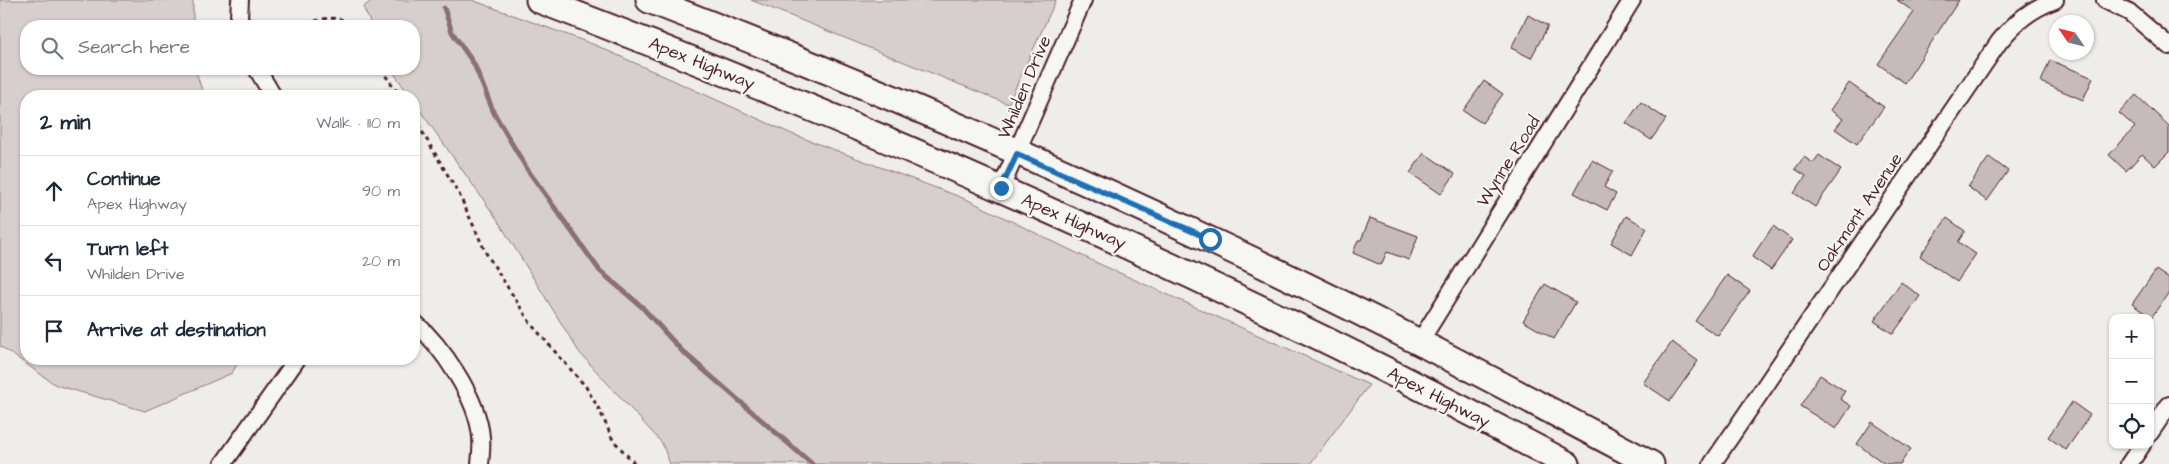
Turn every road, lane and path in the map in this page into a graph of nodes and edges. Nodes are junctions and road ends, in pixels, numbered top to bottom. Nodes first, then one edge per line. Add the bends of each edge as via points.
1 (240, 0) edge
2 (539, 0) edge
3 (649, 0) edge
4 (1083, 0) edge
5 (1632, 0) edge
6 (2055, 0) edge
7 (2105, 0) edge
8 (240, 20) edge
9 (315, 20) edge
10 (346, 20) edge
11 (2169, 46) edge
12 (261, 75) edge
13 (385, 75) edge
14 (269, 90) edge
15 (396, 90) edge
16 (420, 128) edge
17 (1017, 154) junction
18 (1001, 188) junction
19 (420, 327) edge
20 (1419, 343) junction
21 (293, 365) edge
22 (2169, 405) edge
23 (2154, 427) edge
24 (2139, 449) edge
25 (224, 464) edge
26 (480, 464) edge
27 (635, 464) edge
28 (1567, 464) edge
29 (1651, 464) edge
30 (1712, 464) edge
31 (2129, 464) edge

1 - 8 street
2 - 18 main road, Apex Highway via 670,49
3 - 17 main road via 835,75
4 - 17 street, Whilden Drive
5 - 20 street, Wynne Road
6 - 30 street, Oakmont Avenue via 2019,19 1999,42
7 - 11 street via 2130,12
9 - 10 path
12 - 14 street
13 - 15 path
16 - 27 path via 459,194 486,253 531,324 586,387 613,440
17 - 18 street, Whilden Drive
17 - 20 main road via 1210,239
18 - 28 main road, Apex Highway via 1276,314
19 - 26 street via 452,367 474,406 481,436
20 - 29 main road
21 - 25 street
22 - 23 street
24 - 31 street

